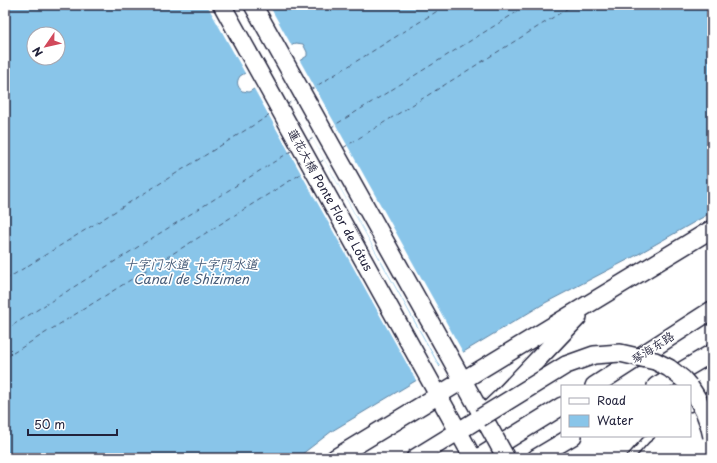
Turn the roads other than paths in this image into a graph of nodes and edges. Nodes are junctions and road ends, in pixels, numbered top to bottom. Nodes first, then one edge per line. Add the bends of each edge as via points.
1 (222, 5) edge
2 (253, 5) edge
3 (322, 130) junction
4 (299, 143) junction
5 (712, 229) edge
6 (593, 301) junction
7 (712, 310) edge
8 (712, 353) edge
9 (596, 385) edge
10 (658, 385) edge
11 (688, 385) edge
12 (691, 388) edge
13 (712, 392) edge
14 (561, 407) edge
15 (691, 407) edge
16 (480, 418) junction
17 (571, 437) edge
18 (650, 437) edge
19 (712, 437) edge
20 (335, 458) edge
21 (415, 458) edge
22 (474, 458) edge
23 (478, 458) edge
24 (506, 458) edge
25 (536, 458) edge
26 (630, 458) edge

1 - 4 main road, 蓮花大橋 Ponte Flor de Lótus
2 - 3 main road
3 - 4 main road
3 - 24 main road, bridge
4 - 22 main road, 蓮花大橋 Ponte Flor de Lótus
5 - 6 main road
6 - 16 main road, bridge
6 - 20 main road
7 - 9 main road, 琴海东路
8 - 10 main road
11 - 16 main road, bridge via 669,368 655,361 620,353 594,355 560,368
12 - 19 main road, bridge via 707,416
13 - 15 lane
14 - 23 main road
16 - 21 main road
17 - 25 main road
18 - 26 lane

